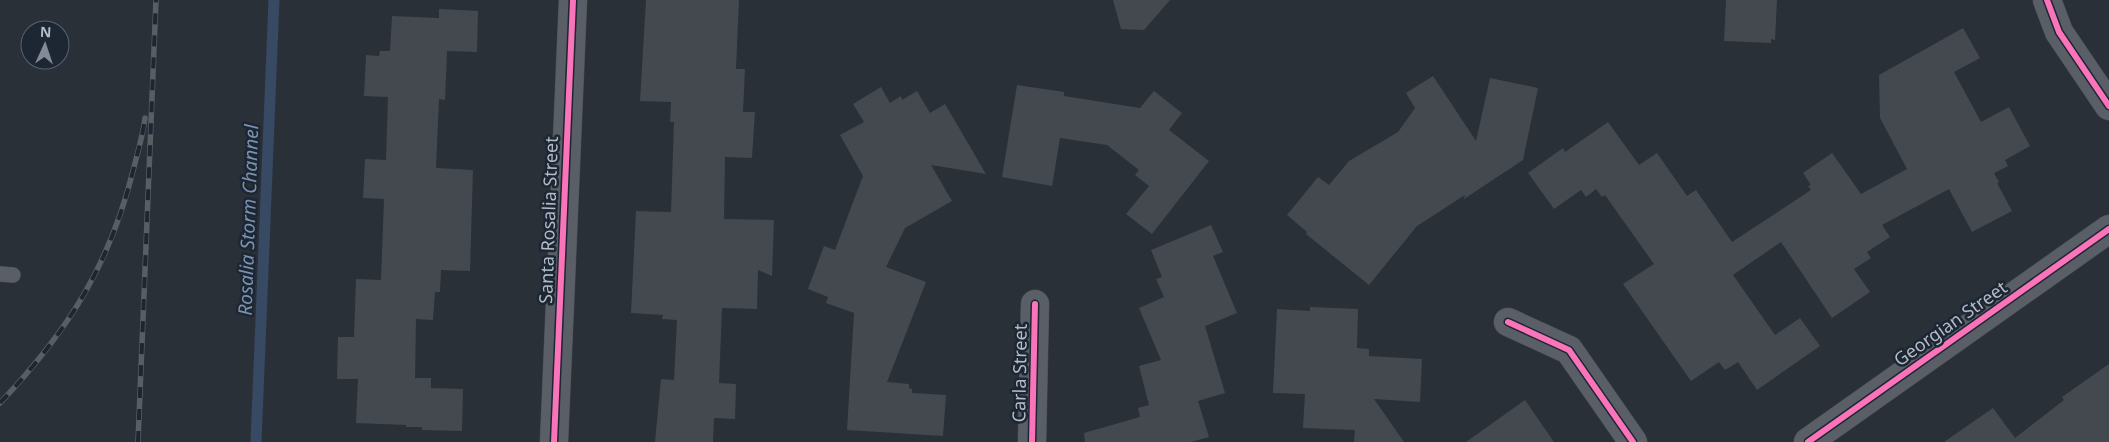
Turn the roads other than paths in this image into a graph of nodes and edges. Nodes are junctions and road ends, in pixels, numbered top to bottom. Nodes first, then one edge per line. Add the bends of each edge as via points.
1 (573, 0) edge
2 (2047, 0) edge
3 (2109, 106) edge
4 (2109, 228) edge
5 (1036, 304) dead end
6 (1508, 322) dead end
7 (554, 442) edge
8 (1032, 442) edge
9 (1632, 442) edge
10 (1808, 442) edge

1 - 7 street, Santa Rosalia Street
2 - 3 street via 2059,32
4 - 10 street, Georgian Street
5 - 8 street, Carla Street
6 - 9 street via 1569,350

